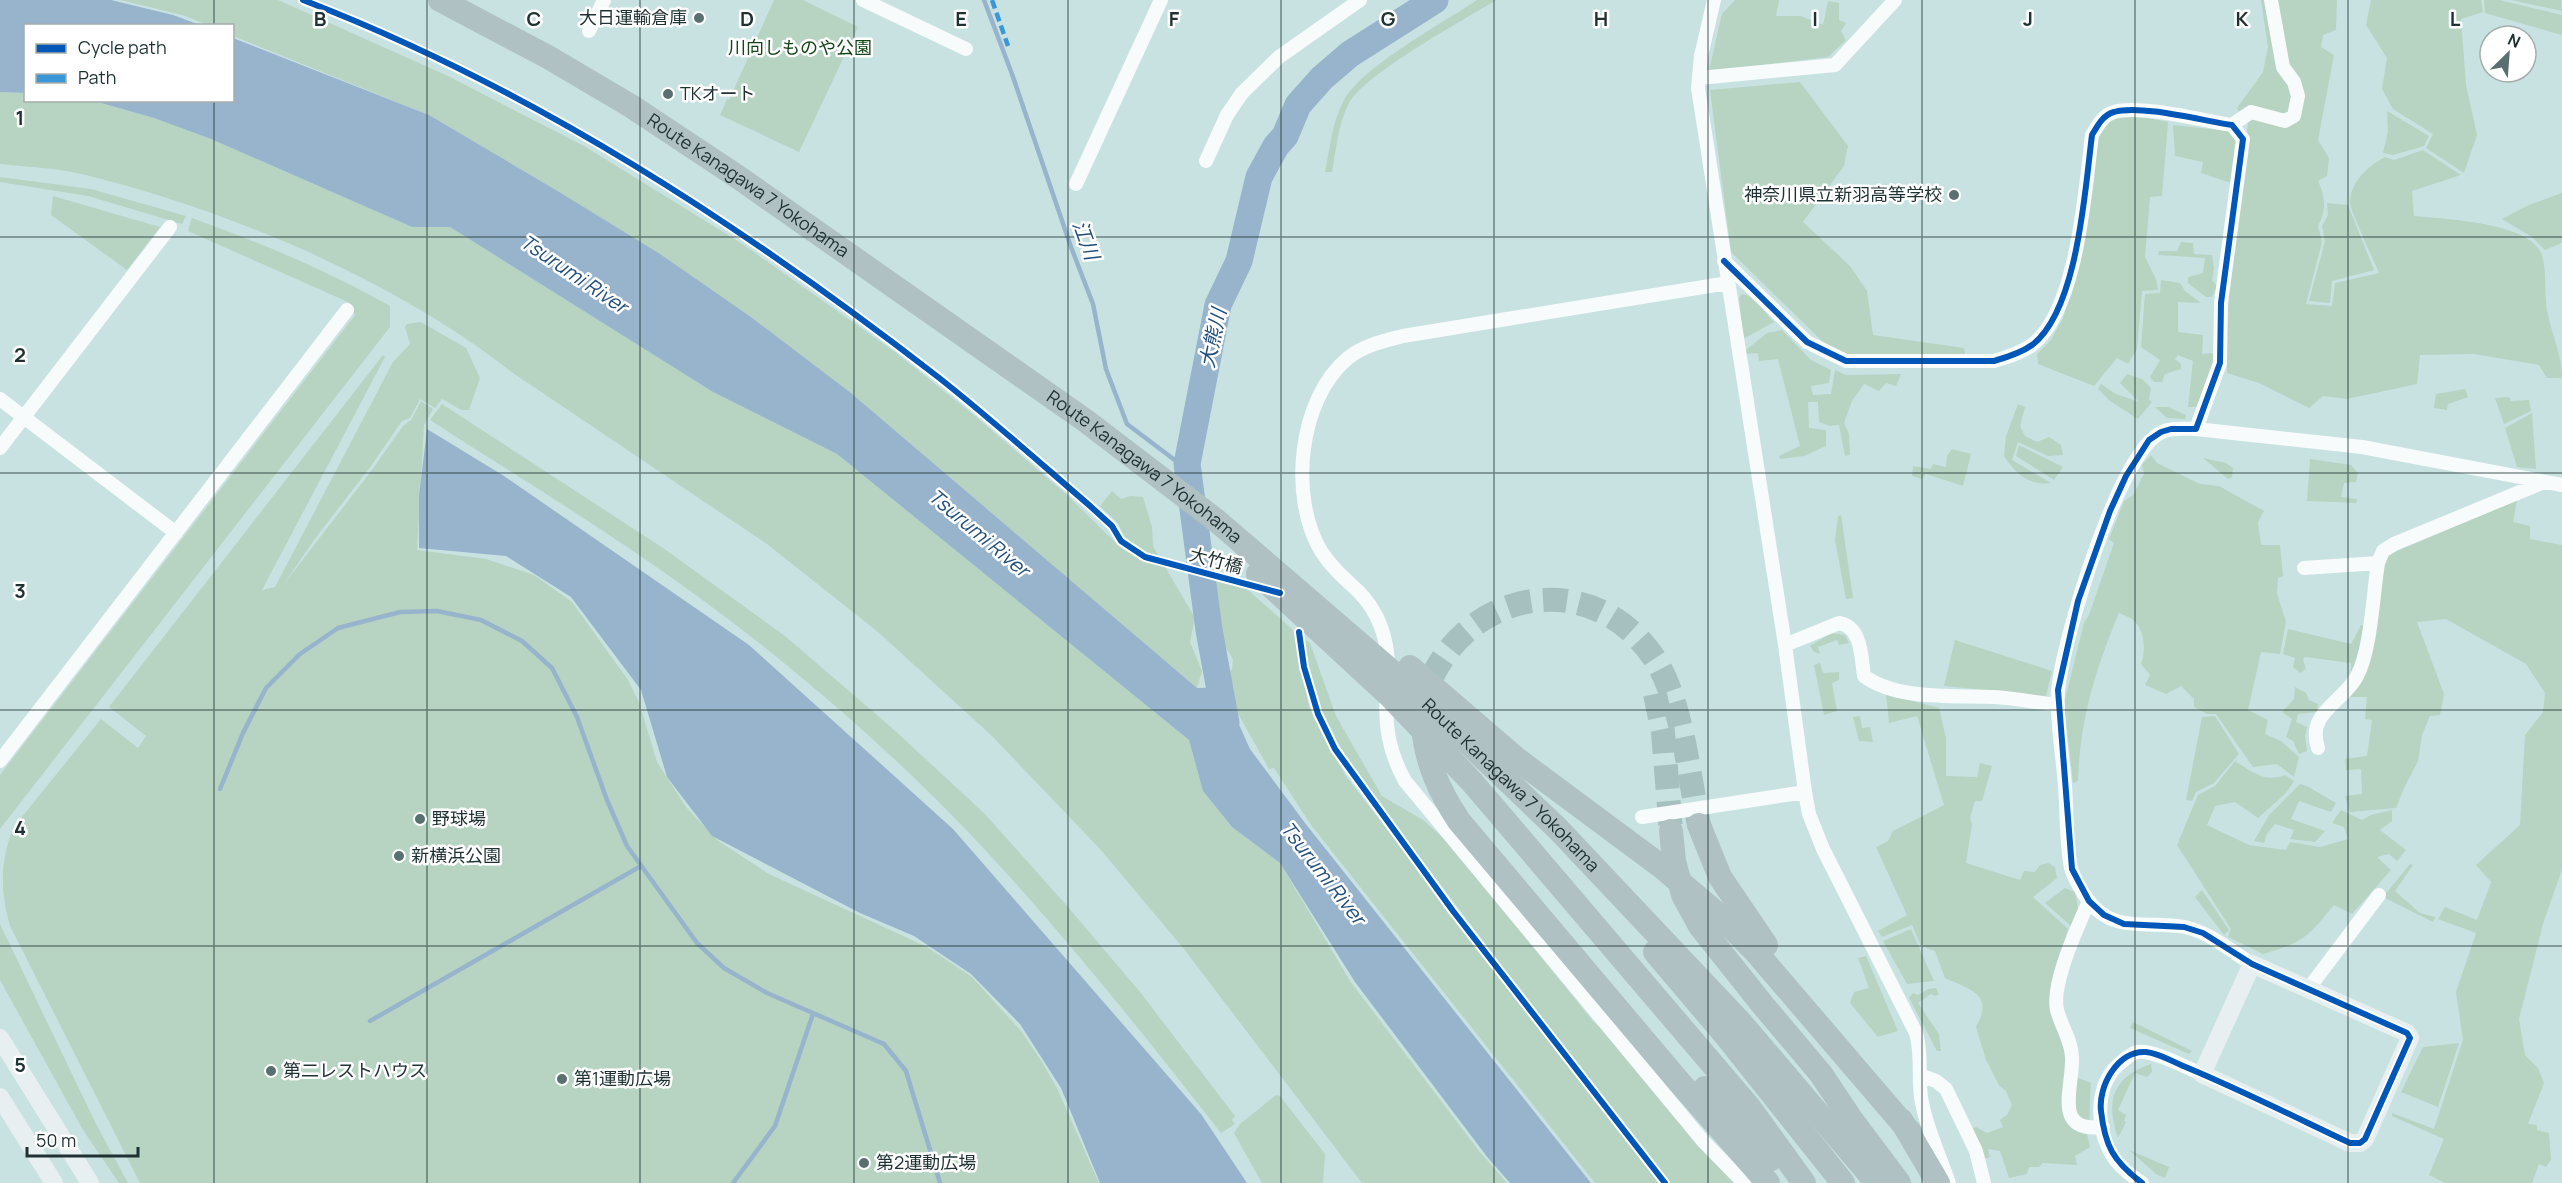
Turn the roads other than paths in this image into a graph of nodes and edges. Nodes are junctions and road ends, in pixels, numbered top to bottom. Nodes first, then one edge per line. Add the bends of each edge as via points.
1 (426, 0) edge
2 (440, 0) edge
3 (604, 0) edge
4 (1161, 0) edge
5 (1360, 0) edge
6 (1714, 0) edge
7 (1895, 0) edge
8 (2271, 0) edge
9 (867, 1) edge
10 (589, 31) dead end
11 (966, 49) dead end
12 (1699, 78) junction
13 (2232, 125) junction
14 (1206, 162) dead end
15 (1076, 184) dead end
16 (170, 227) dead end
17 (1724, 261) junction
18 (1728, 283) junction
19 (347, 310) dead end
20 (0, 399) edge
21 (24, 417) junction
22 (2196, 429) junction
23 (0, 448) edge
24 (2544, 482) junction
25 (2562, 485) edge
26 (1214, 524) junction
27 (176, 533) junction
28 (2378, 563) junction
29 (2304, 568) dead end
30 (1785, 645) junction
31 (2058, 705) junction
32 (2318, 748) dead end
33 (0, 761) edge
34 (1804, 792) junction
35 (1642, 818) dead end
36 (1518, 821) junction
37 (1699, 825) tunnel mouth
38 (1671, 831) tunnel mouth
39 (2379, 895) dead end
40 (2089, 901) junction
41 (2252, 964) junction
42 (2309, 988) junction
43 (0, 1038) edge
44 (2202, 1074) junction
45 (1920, 1075) junction
46 (2, 1106) edge
47 (2103, 1127) junction
48 (1910, 1132) junction
49 (54, 1183) edge
50 (90, 1183) edge
51 (1744, 1183) edge
52 (1768, 1183) edge
53 (1794, 1183) edge
54 (1804, 1183) edge
55 (1843, 1183) edge
56 (1877, 1183) edge
57 (1899, 1183) edge
58 (1938, 1183) edge
59 (1949, 1183) edge
60 (1984, 1183) edge
61 (2142, 1183) edge

1 - 26 highway, Route Kanagawa 7 Yokohama via 546,62 732,180
2 - 26 highway, Route Kanagawa 7 Yokohama via 631,106 738,177 1066,407
3 - 10 street
4 - 15 street
5 - 14 street via 1279,57 1242,93 1227,115
6 - 12 street
7 - 12 street via 1835,65
8 - 13 street via 2283,67 2294,82 2298,107 2294,116 2285,121 2251,112
9 - 11 street
12 - 17 street
13 - 17 street via 2131,109 2113,112 2101,120 2092,135 2078,244 2059,307 2047,330 2033,344 1994,361 1846,361 1807,342
13 - 22 street via 2243,139 2221,303 2220,363
16 - 21 street
17 - 18 street
18 - 30 street
18 - 51 street via 1374,344 1349,357 1329,379 1307,434 1301,476 1303,505 1313,535 1331,564 1372,608 1385,638 1386,731 1405,781 1703,1141
19 - 27 street
20 - 21 street
21 - 23 street
21 - 27 street
22 - 24 street via 2362,447
22 - 31 street via 2171,429 2149,440 2126,476 2078,601
24 - 25 street
24 - 28 street via 2394,544 2383,551
26 - 36 highway
26 - 48 highway via 1356,624 1518,759 1662,867 1722,918 1755,951
26 - 56 highway, Route Kanagawa 7 Yokohama via 1293,584 1558,829 1742,1024
27 - 33 street
28 - 29 street
28 - 32 street via 2361,669 2349,688 2320,717 2314,736
30 - 31 street via 1839,622 1848,624 1857,635 1864,676 1875,684 1936,698 1994,697
30 - 34 street
31 - 40 street via 2072,869
34 - 35 street
34 - 45 street via 1823,849 1916,1033
36 - 54 highway via 1749,1107
36 - 55 highway, Route Kanagawa 7 Yokohama via 1671,970
37 - 48 highway via 1707,851 1738,907 1819,1007
38 - 57 highway via 1683,894 1700,926 1821,1074
39 - 42 street
40 - 41 street via 2104,915 2124,924 2184,927 2203,933
40 - 47 street via 2065,958 2056,1001 2071,1048 2068,1097 2072,1119 2087,1129
41 - 42 street
41 - 44 street
42 - 44 street via 2407,1033 2410,1038 2366,1139 2350,1143
43 - 50 street
44 - 47 street via 2148,1052 2125,1058 2108,1076 2103,1088
45 - 59 street via 1922,1103
45 - 60 street via 1946,1089 1976,1151
46 - 49 street
47 - 61 street via 2117,1162
48 - 58 highway
52 - 53 highway via 1530,908 1453,812 1438,785 1425,747 1425,703 1437,683 1440,745 1453,782 1474,816 1691,1071

